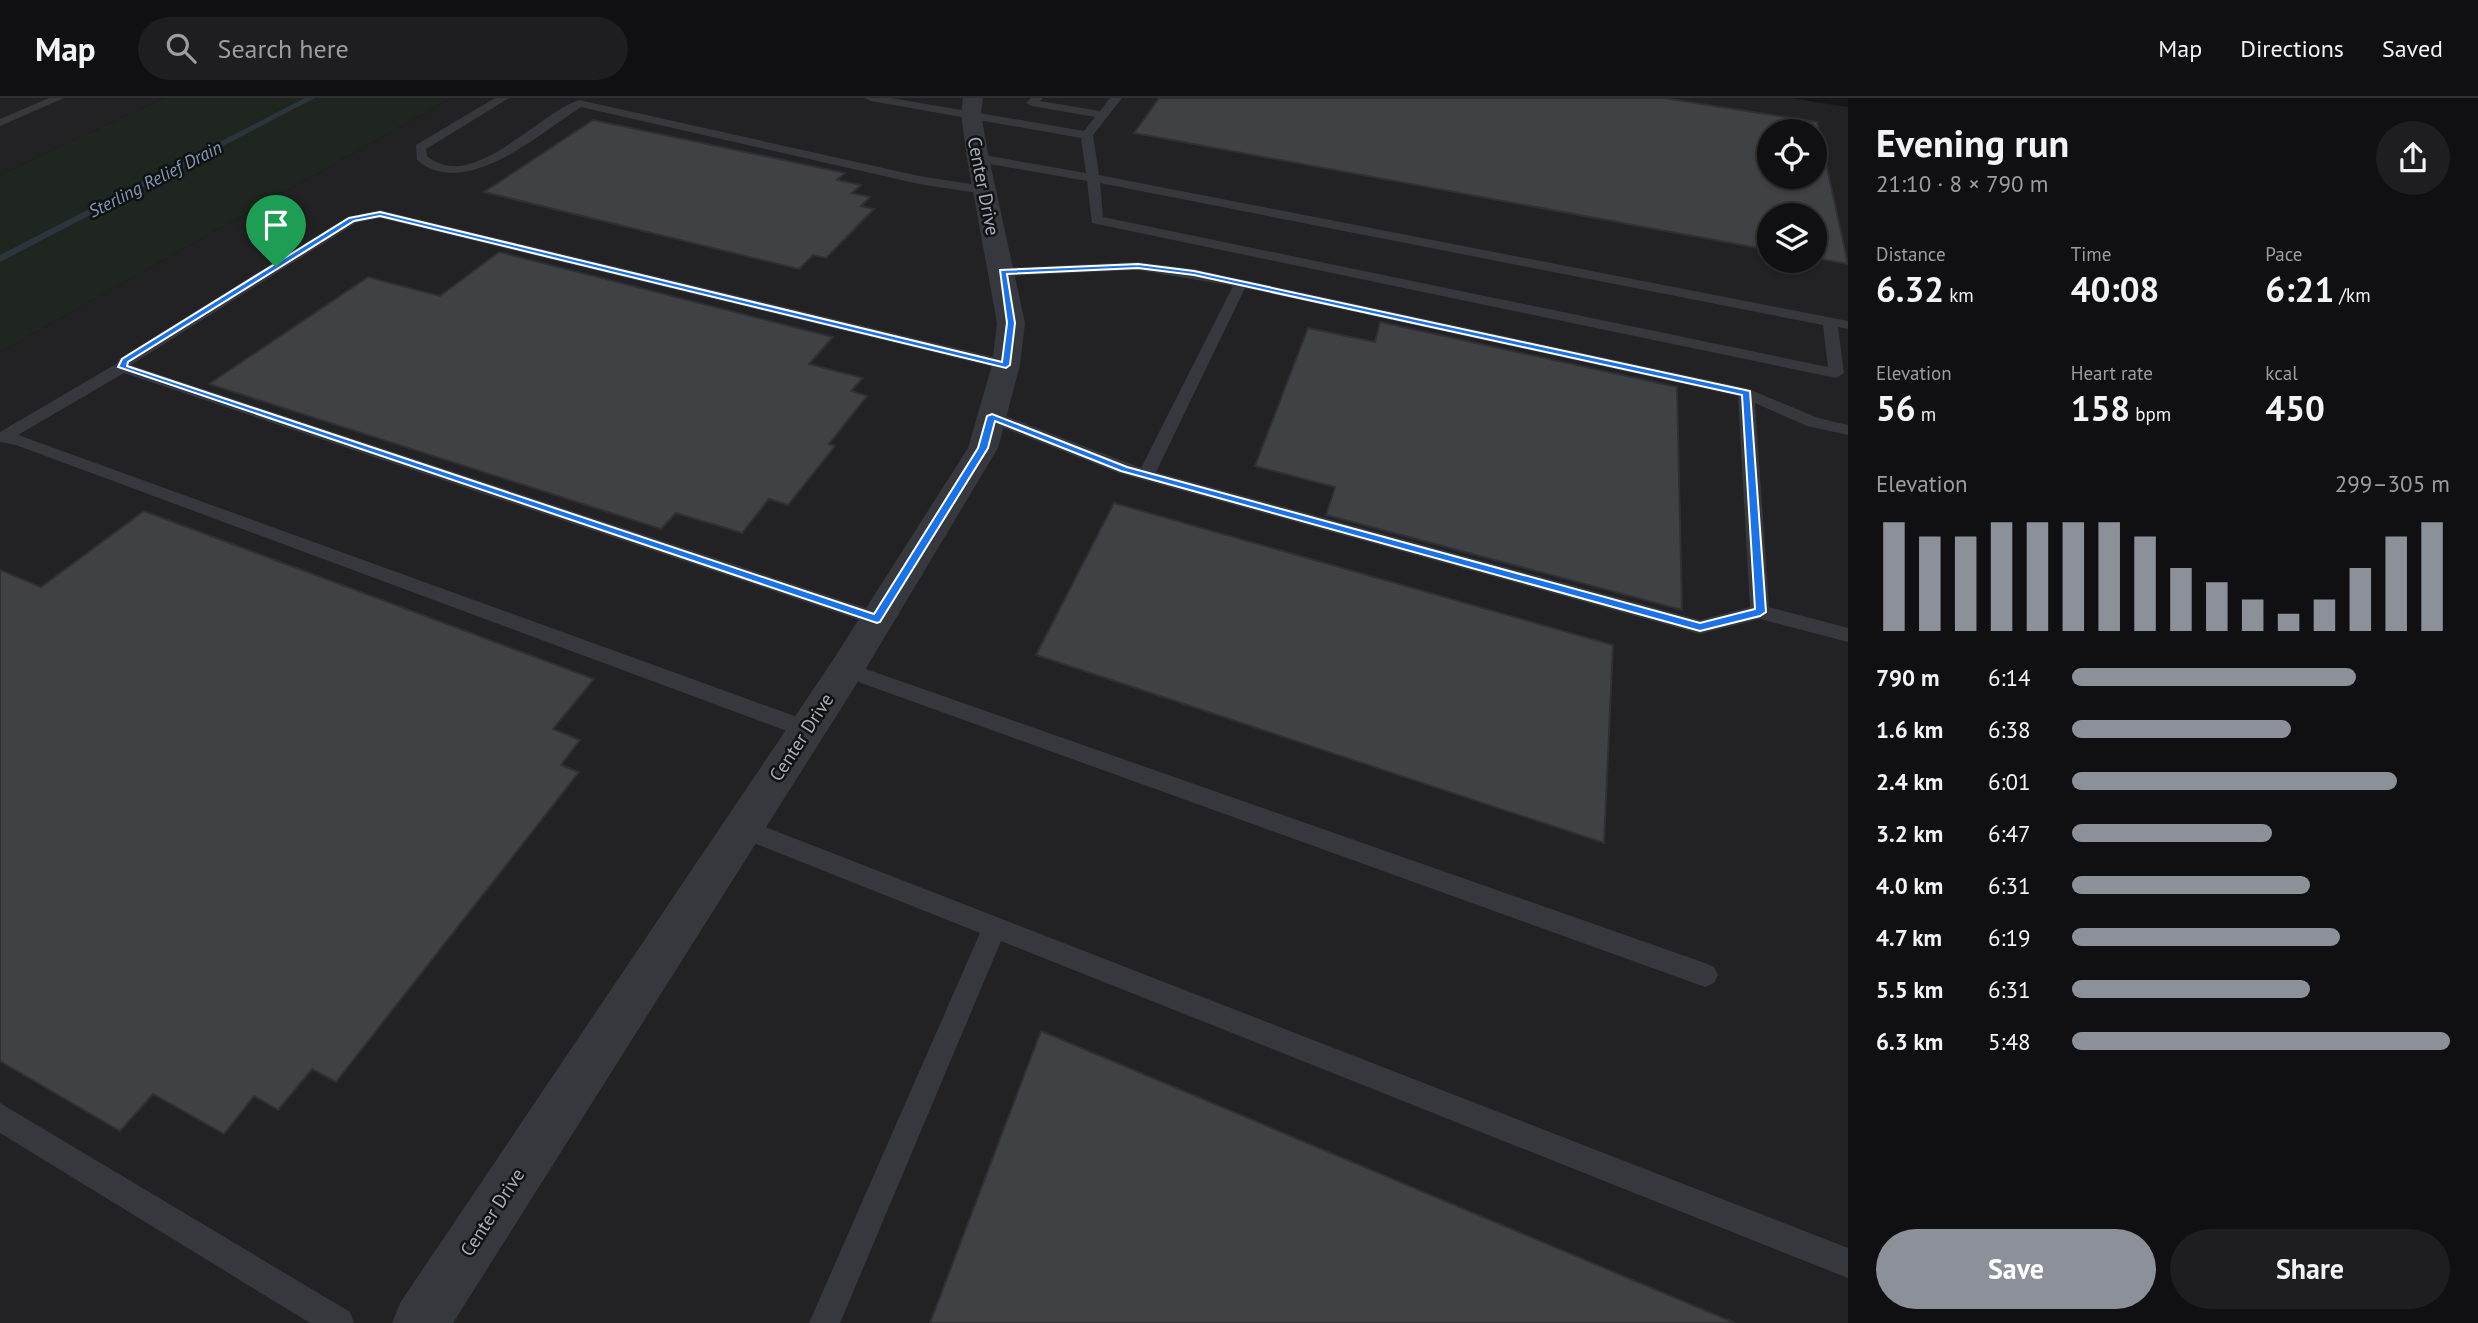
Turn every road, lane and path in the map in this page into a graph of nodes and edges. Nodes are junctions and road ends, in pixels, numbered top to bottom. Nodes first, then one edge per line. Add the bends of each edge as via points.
1 (58, 98) edge
2 (503, 98) edge
3 (871, 98) edge
4 (1037, 98) edge
5 (1116, 98) edge
6 (972, 106) edge
7 (1103, 115) junction
8 (0, 123) edge
9 (1087, 135) junction
10 (981, 174) junction
11 (1093, 178) junction
12 (1003, 272) junction
13 (1241, 283) junction
14 (1830, 322) junction
15 (1848, 325) edge
16 (1006, 365) junction
17 (122, 367) junction
18 (1746, 393) junction
19 (992, 416) junction
20 (1848, 430) edge
21 (3, 437) edge
22 (1146, 475) junction
23 (1760, 612) junction
24 (877, 619) junction
25 (1848, 635) edge
26 (846, 670) junction
27 (806, 729) junction
28 (742, 828) junction
29 (995, 927) junction
30 (1705, 975) dead end
31 (0, 1117) edge
32 (1848, 1264) edge
33 (339, 1323) edge
34 (420, 1323) edge
35 (824, 1323) edge

1 - 8 lane
2 - 10 lane via 421,148 421,157 427,163 457,170 482,165 573,102 919,180
3 - 6 lane
4 - 7 lane via 1032,103
5 - 7 lane
6 - 9 lane
6 - 10 street, Center Drive
7 - 9 lane
9 - 11 lane
10 - 11 lane
10 - 12 street, Center Drive
11 - 14 lane
11 - 14 lane via 1097,220 1836,373
12 - 13 lane via 1138,266
12 - 16 street, Center Drive via 1011,323
13 - 18 lane
13 - 22 lane
14 - 15 lane
16 - 17 lane via 380,214 352,220
16 - 19 street, Center Drive
17 - 21 lane
17 - 24 lane
18 - 20 lane via 1813,422
18 - 23 lane
19 - 22 lane
19 - 24 street, Center Drive via 983,448
21 - 27 lane
22 - 23 lane via 1700,627
23 - 25 lane
24 - 26 street, Center Drive
26 - 27 street, Center Drive
26 - 30 lane
27 - 28 street, Center Drive
28 - 29 lane
28 - 34 street, Center Drive
29 - 32 lane
29 - 35 lane
31 - 33 lane

